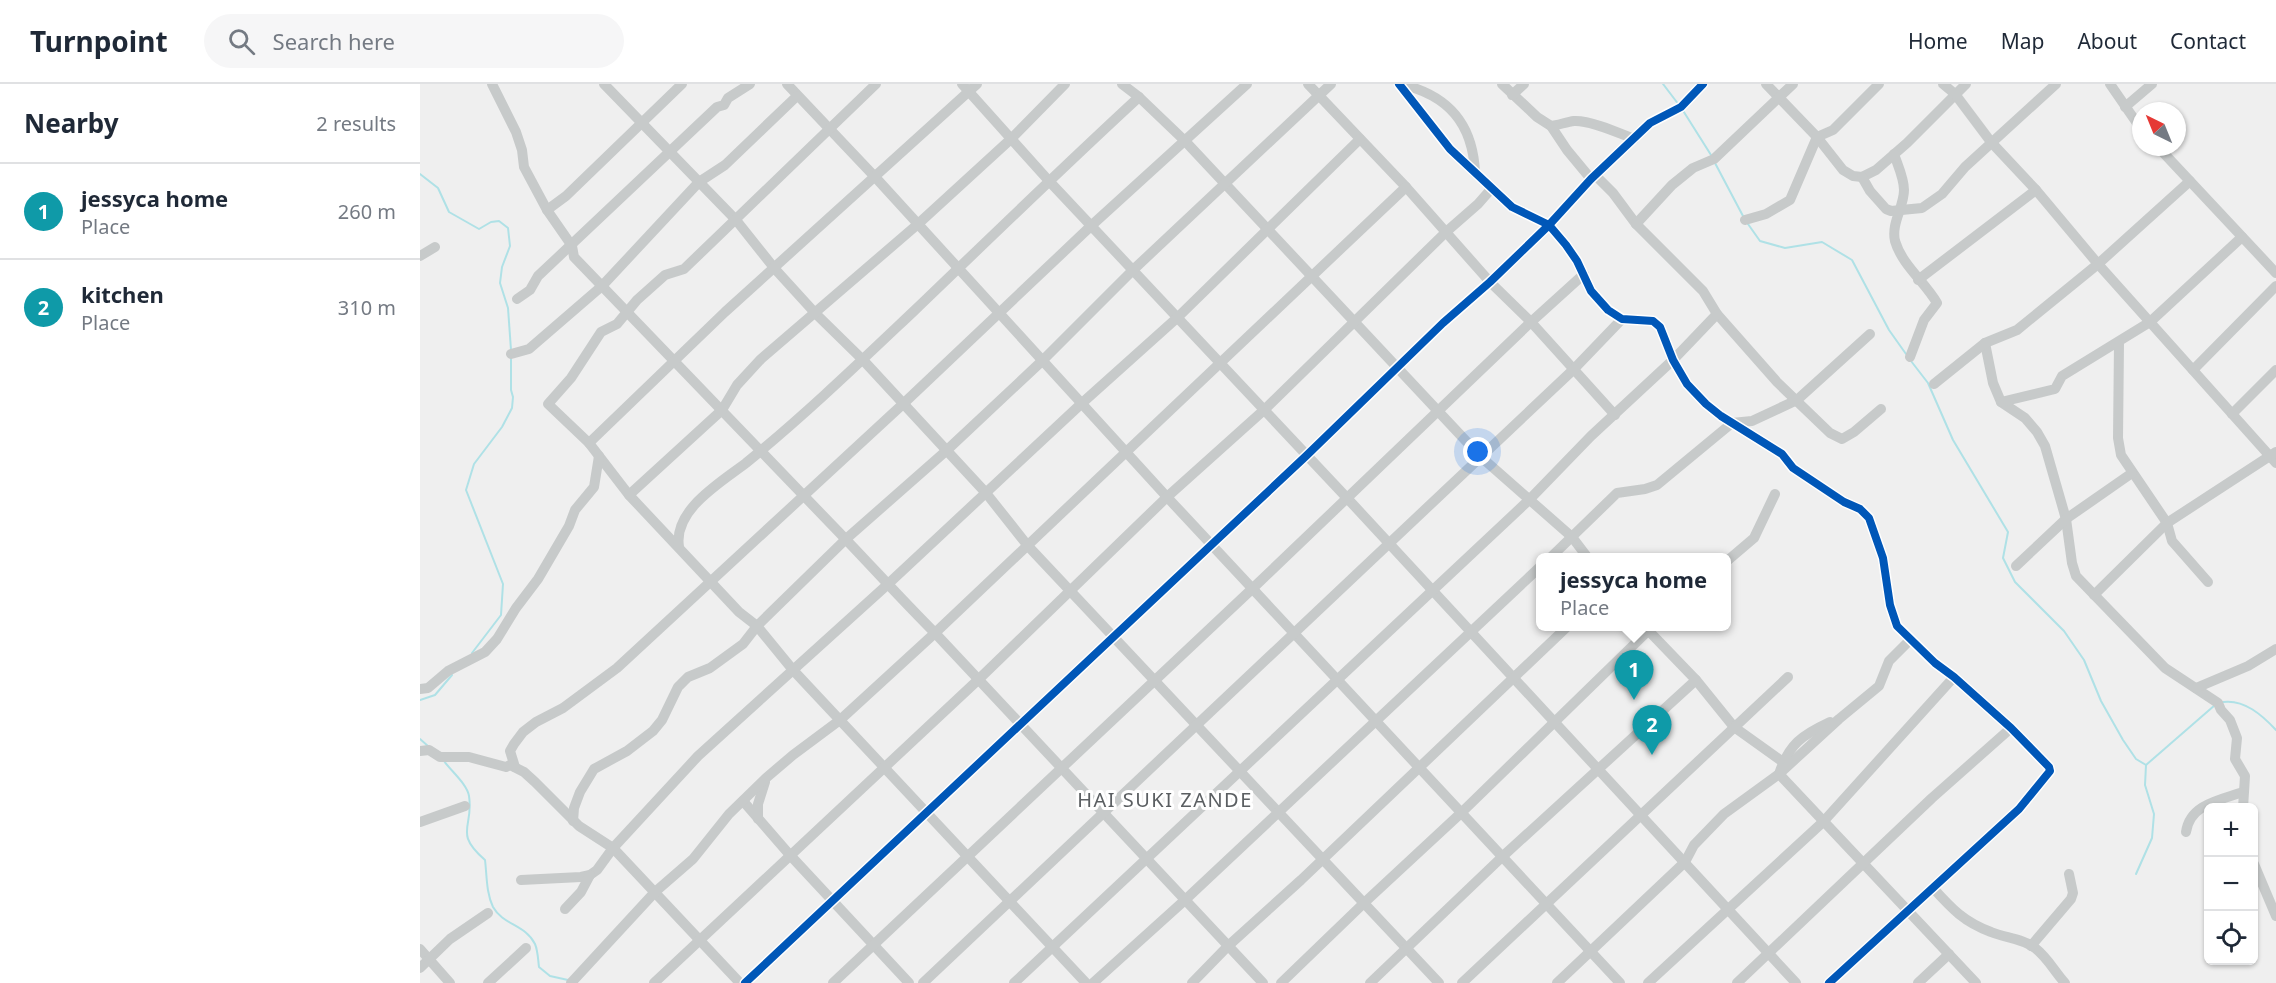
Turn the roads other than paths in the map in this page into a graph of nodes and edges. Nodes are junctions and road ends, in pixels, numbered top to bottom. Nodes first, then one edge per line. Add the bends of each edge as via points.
1 (492, 84) edge
2 (604, 84) edge
3 (682, 84) edge
4 (750, 84) edge
5 (787, 84) edge
6 (876, 84) edge
7 (1065, 84) edge
8 (1122, 84) edge
9 (1246, 84) edge
10 (1308, 84) edge
11 (1331, 84) edge
12 (1399, 84) edge
13 (1502, 84) edge
14 (1524, 84) edge
15 (1703, 84) edge
16 (1766, 84) edge
17 (1793, 84) edge
18 (1879, 84) edge
19 (1943, 84) edge
20 (1966, 84) edge
21 (2056, 84) edge
22 (2110, 84) edge
23 (2152, 84) edge
24 (969, 87) edge
25 (1955, 94) junction
26 (1512, 95) junction
27 (797, 96) junction
28 (1320, 96) junction
29 (1139, 97) junction
30 (1778, 99) junction
31 (2126, 107) junction
32 (2132, 116) edge
33 (641, 122) junction
34 (1551, 126) junction
35 (828, 129) junction
36 (1817, 137) junction
37 (1012, 138) junction
38 (1360, 139) junction
39 (1634, 139) junction
40 (1185, 141) junction
41 (1991, 142) junction
42 (670, 152) junction
43 (1894, 154) junction
44 (2166, 156) edge
45 (1475, 173) junction
46 (1593, 177) junction
47 (1862, 177) junction
48 (876, 178) junction
49 (1049, 181) junction
50 (2190, 181) junction
51 (699, 182) junction
52 (1225, 184) junction
53 (1406, 187) junction
54 (1492, 188) junction
55 (2036, 190) junction
56 (547, 210) junction
57 (1899, 210) junction
58 (1745, 219) dead end
59 (736, 220) junction
60 (918, 224) junction
61 (1636, 224) junction
62 (1092, 225) junction
63 (1549, 225) junction
64 (1267, 228) junction
65 (1446, 232) junction
66 (2241, 237) junction
67 (435, 246) dead end
68 (572, 246) junction
69 (420, 256) edge
70 (2098, 264) junction
71 (775, 269) junction
72 (958, 269) junction
73 (1133, 270) junction
74 (2276, 273) edge
75 (1584, 274) junction
76 (1312, 276) junction
77 (1918, 280) junction
78 (1490, 282) junction
79 (602, 286) junction
80 (2276, 286) edge
81 (518, 299) dead end
82 (628, 311) junction
83 (816, 314) junction
84 (999, 314) junction
85 (1716, 314) junction
86 (1178, 317) junction
87 (1622, 318) junction
88 (1353, 322) junction
89 (1531, 322) junction
90 (2150, 322) junction
91 (1870, 334) dead end
92 (1985, 343) junction
93 (2119, 343) junction
94 (511, 354) dead end
95 (1910, 357) dead end
96 (863, 360) junction
97 (1673, 360) junction
98 (1042, 361) junction
99 (1219, 362) junction
100 (675, 363) junction
101 (1398, 368) junction
102 (1573, 370) junction
103 (2193, 370) junction
104 (2276, 370) edge
105 (1934, 384) dead end
106 (1797, 400) junction
107 (2001, 402) junction
108 (903, 404) junction
109 (1081, 404) junction
110 (1881, 408) dead end
111 (722, 410) junction
112 (1264, 410) junction
113 (1437, 411) junction
114 (2232, 414) junction
115 (1615, 415) junction
116 (1732, 423) junction
117 (589, 443) junction
118 (761, 450) junction
119 (946, 451) junction
120 (1125, 452) junction
121 (599, 456) junction
122 (1306, 456) junction
123 (1481, 457) junction
124 (2274, 457) edge
125 (2132, 473) junction
126 (803, 494) junction
127 (986, 494) junction
128 (1775, 494) dead end
129 (629, 495) junction
130 (1167, 497) junction
131 (1347, 498) junction
132 (1529, 500) junction
133 (2066, 519) junction
134 (2167, 523) junction
135 (1572, 537) junction
136 (846, 539) junction
137 (1210, 544) junction
138 (1388, 544) junction
139 (1028, 546) junction
140 (679, 548) junction
141 (1555, 553) edge
142 (1584, 553) edge
143 (1731, 558) edge
144 (2016, 566) dead end
145 (1536, 571) edge
146 (711, 582) junction
147 (2208, 582) dead end
148 (888, 585) junction
149 (1252, 589) junction
150 (1071, 591) junction
151 (1433, 592) junction
152 (2094, 595) junction
153 (757, 626) junction
154 (1564, 631) edge
155 (1645, 631) edge
156 (1651, 631) edge
157 (935, 633) junction
158 (1471, 633) junction
159 (1294, 634) junction
160 (1114, 637) junction
161 (1910, 640) junction
162 (2276, 649) edge
163 (793, 670) junction
164 (1788, 677) dead end
165 (1954, 677) junction
166 (1514, 678) junction
167 (1336, 679) junction
168 (979, 680) junction
169 (1154, 680) junction
170 (1696, 680) junction
171 (2196, 688) junction
172 (420, 689) edge
173 (1839, 719) junction
174 (840, 720) junction
175 (1376, 722) junction
176 (1554, 722) junction
177 (1021, 724) junction
178 (1197, 726) junction
179 (1734, 727) junction
180 (2011, 728) junction
181 (420, 751) edge
182 (1783, 762) junction
183 (884, 766) junction
184 (515, 767) junction
185 (1062, 768) junction
186 (1419, 768) junction
187 (1240, 771) junction
188 (1599, 771) junction
189 (1779, 774) junction
190 (766, 778) junction
191 (2243, 792) junction
192 (742, 801) junction
193 (2243, 803) edge
194 (465, 806) dead end
195 (1278, 811) junction
196 (926, 812) junction
197 (1104, 812) junction
198 (1461, 813) junction
199 (729, 814) junction
200 (1640, 815) junction
201 (757, 818) junction
202 (573, 820) junction
203 (420, 822) edge
204 (1823, 822) junction
205 (2186, 832) dead end
206 (613, 848) junction
207 (789, 854) junction
208 (968, 856) junction
209 (1502, 857) junction
210 (1147, 858) junction
211 (1323, 859) junction
212 (1685, 862) junction
213 (1864, 865) junction
214 (2069, 874) dead end
215 (590, 875) junction
216 (2258, 875) edge
217 (521, 880) dead end
218 (1933, 888) junction
219 (655, 892) junction
220 (832, 900) junction
221 (1185, 900) junction
222 (1010, 901) junction
223 (1364, 903) junction
224 (1545, 903) junction
225 (565, 909) dead end
226 (1727, 909) junction
227 (1908, 912) junction
228 (488, 914) dead end
229 (2276, 916) edge
230 (700, 940) junction
231 (873, 944) junction
232 (1228, 945) junction
233 (2031, 946) junction
234 (1053, 947) junction
235 (526, 948) dead end
236 (420, 949) edge
237 (1407, 949) junction
238 (1591, 950) junction
239 (1769, 954) junction
240 (1949, 954) junction
241 (429, 959) junction
242 (420, 968) edge
243 (450, 983) edge
244 (488, 983) edge
245 (571, 983) edge
246 (654, 983) edge
247 (740, 983) edge
248 (745, 983) edge
249 (833, 983) edge
250 (909, 983) edge
251 (923, 983) edge
252 (1014, 983) edge
253 (1086, 983) edge
254 (1093, 983) edge
255 (1192, 983) edge
256 (1263, 983) edge
257 (1281, 983) edge
258 (1370, 983) edge
259 (1439, 983) edge
260 (1461, 983) edge
261 (1557, 983) edge
262 (1620, 983) edge
263 (1648, 983) edge
264 (1737, 983) edge
265 (1796, 983) edge
266 (1829, 983) edge
267 (1918, 983) edge
268 (1976, 983) edge
269 (2066, 983) edge

1 - 56 street via 516,132 524,167
2 - 33 street
3 - 33 street
4 - 42 street via 717,107
5 - 27 street
6 - 35 street
7 - 37 street
8 - 29 street
9 - 40 street
10 - 28 street
11 - 28 street
12 - 45 street via 1450,149
12 - 45 street via 1425,90 1462,123 1470,139
13 - 26 street
14 - 26 street
15 - 39 street via 1681,107 1650,123
16 - 30 street
17 - 30 street
18 - 36 street via 1833,130
19 - 25 street
20 - 25 street
21 - 41 street
22 - 31 street
23 - 31 street
24 - 37 street
24 - 48 street
25 - 41 street
25 - 43 street
26 - 34 street
27 - 35 street
27 - 51 street via 725,165
28 - 38 street
28 - 52 street
29 - 40 street
29 - 49 street
30 - 36 street
30 - 61 street via 1714,159 1693,168 1671,185
31 - 32 street
33 - 42 street
33 - 56 street
34 - 39 street via 1582,122
34 - 46 street
35 - 48 street
35 - 59 street
36 - 47 street via 1844,170
36 - 58 street via 1790,200 1776,210
37 - 49 street
37 - 60 street
38 - 53 street
38 - 64 street
39 - 46 street
40 - 52 street
40 - 62 street
41 - 55 street
41 - 57 street via 1930,203 1916,210
42 - 51 street
42 - 68 street
43 - 47 street
43 - 57 street via 1904,192
44 - 50 street
45 - 54 street
46 - 61 street via 1613,193
46 - 63 street
47 - 57 street via 1886,209
48 - 60 street
48 - 71 street
49 - 62 street
49 - 72 street
50 - 66 street
50 - 70 street
51 - 59 street
51 - 79 street
52 - 64 street
52 - 73 street
53 - 65 street
53 - 76 street
54 - 63 street via 1512,207
54 - 65 street
55 - 70 street
55 - 77 street
56 - 68 street
57 - 77 street via 1895,241
59 - 71 street
59 - 82 street via 684,269 665,275
60 - 72 street
60 - 83 street
61 - 85 street via 1703,291
62 - 73 street
62 - 84 street
63 - 75 street
63 - 78 street
64 - 76 street
64 - 86 street
65 - 78 street
65 - 88 street
66 - 74 street
66 - 90 street
67 - 69 street
68 - 79 street via 574,257
68 - 81 street
70 - 90 street
70 - 92 street via 2017,330
71 - 83 street
71 - 100 street
72 - 84 street
72 - 96 street
73 - 86 street
73 - 98 street
75 - 87 street via 1601,302
75 - 89 street
76 - 88 street
76 - 99 street
77 - 95 street via 1937,303 1924,320
78 - 89 street
78 - 101 street
79 - 82 street
79 - 94 street via 529,348
80 - 103 street
82 - 100 street
82 - 117 street via 617,324 601,332 571,378 548,404
83 - 96 street
83 - 111 street via 761,359 737,385
84 - 98 street
84 - 108 street
85 - 97 street
85 - 106 street
86 - 99 street
86 - 109 street
87 - 97 street via 1653,321 1660,327
87 - 102 street
88 - 101 street
88 - 112 street
89 - 102 street
89 - 113 street
90 - 93 street
90 - 103 street
91 - 106 street
92 - 105 street
92 - 107 street
93 - 107 street via 2062,376 2055,389
93 - 125 street via 2118,438 2121,455
96 - 108 street
96 - 118 street
97 - 115 street
97 - 116 street via 1706,404
98 - 109 street
98 - 119 street
99 - 112 street
99 - 120 street
100 - 111 street
100 - 117 street
101 - 113 street
101 - 122 street
102 - 115 street
102 - 123 street
103 - 114 street
104 - 114 street
106 - 110 street via 1830,433 1842,439
106 - 116 street via 1752,421
107 - 133 street via 2037,432
108 - 119 street
108 - 126 street
109 - 120 street
109 - 127 street
111 - 118 street
111 - 129 street
112 - 122 street
112 - 130 street
113 - 123 street
113 - 131 street
114 - 124 street
115 - 132 street
116 - 135 street via 1657,485 1617,493
116 - 161 street via 1782,454 1793,468 1869,518 1897,626
117 - 121 street
118 - 126 street
118 - 140 street via 700,500 680,526
119 - 127 street
119 - 136 street
120 - 130 street
120 - 139 street
121 - 129 street
121 - 172 street via 594,487 575,510 538,579 497,639 485,652 448,671 428,688
122 - 131 street
122 - 137 street
123 - 132 street
123 - 138 street
124 - 134 street
125 - 133 street
125 - 134 street
126 - 136 street
126 - 146 street
127 - 139 street
127 - 148 street
128 - 143 street via 1754,538
129 - 140 street
130 - 137 street
130 - 150 street
131 - 138 street
131 - 149 street
132 - 135 street
132 - 151 street
133 - 144 street
133 - 152 street via 2076,576
134 - 147 street via 2172,541
134 - 152 street
135 - 141 street
135 - 142 street
136 - 148 street
136 - 153 street
137 - 149 street
137 - 160 street
138 - 151 street
138 - 159 street
139 - 150 street
139 - 157 street
140 - 146 street
145 - 158 street
146 - 153 street
146 - 184 street via 617,668 524,732 510,751
148 - 157 street
148 - 163 street
149 - 159 street
149 - 169 street
150 - 160 street
150 - 168 street
151 - 158 street
151 - 167 street
152 - 171 street via 2165,668
153 - 163 street
153 - 202 street via 728,656 688,677 678,687 653,731 594,769 580,792
154 - 166 street
155 - 176 street
156 - 170 street
157 - 168 street
157 - 174 street
158 - 166 street
158 - 175 street
159 - 167 street
159 - 178 street
160 - 169 street
160 - 177 street
161 - 165 street
161 - 173 street via 1889,661 1879,686
162 - 171 street via 2248,666
163 - 174 street
163 - 206 street via 698,756
164 - 179 street
165 - 180 street
165 - 204 street
166 - 176 street
166 - 186 street
167 - 175 street
167 - 187 street
168 - 177 street
168 - 183 street
169 - 178 street
169 - 185 street
170 - 179 street
170 - 188 street
171 - 191 street via 2218,703 2230,720 2237,738 2235,759 2246,776
173 - 182 street via 1802,738 1791,747
173 - 189 street
174 - 183 street
174 - 190 street
175 - 186 street
175 - 195 street
176 - 188 street
176 - 198 street
177 - 185 street
177 - 196 street
178 - 187 street
178 - 197 street
179 - 182 street
179 - 200 street
180 - 213 street
180 - 218 street via 2050,771 2019,809
181 - 184 street
182 - 189 street
183 - 196 street
183 - 207 street
184 - 202 street
185 - 197 street
185 - 208 street
186 - 198 street
186 - 211 street
187 - 195 street
187 - 210 street
188 - 200 street
188 - 209 street
189 - 204 street
189 - 212 street via 1704,832
190 - 192 street
190 - 201 street
191 - 193 street
191 - 205 street via 2198,809 2191,815
192 - 199 street
192 - 201 street
194 - 203 street
195 - 211 street
195 - 221 street
196 - 208 street
196 - 220 street
197 - 210 street
197 - 222 street
198 - 209 street
198 - 223 street
199 - 201 street
199 - 219 street via 693,860
200 - 212 street
200 - 224 street
201 - 207 street
202 - 206 street
204 - 213 street
204 - 226 street
206 - 215 street
206 - 219 street
207 - 220 street
207 - 230 street
208 - 222 street
208 - 231 street
209 - 224 street
209 - 237 street
210 - 221 street
210 - 234 street
211 - 223 street
211 - 232 street
212 - 226 street
212 - 238 street
213 - 227 street
213 - 239 street
214 - 233 street via 2071,899
215 - 217 street
215 - 225 street
216 - 229 street
218 - 227 street
218 - 233 street via 1954,912 1992,933
219 - 230 street
219 - 245 street
220 - 231 street
220 - 248 street
221 - 232 street
221 - 254 street
222 - 234 street
222 - 251 street
223 - 237 street
223 - 257 street
224 - 238 street
224 - 260 street
226 - 239 street
226 - 263 street
227 - 240 street
227 - 266 street
228 - 241 street via 450,939
230 - 246 street
230 - 247 street
231 - 249 street
231 - 250 street
232 - 255 street
232 - 256 street
233 - 269 street
234 - 252 street
234 - 253 street
235 - 244 street
236 - 241 street
237 - 258 street
237 - 259 street
238 - 261 street
238 - 262 street
239 - 264 street
239 - 265 street
240 - 267 street
240 - 268 street
241 - 242 street
241 - 243 street

